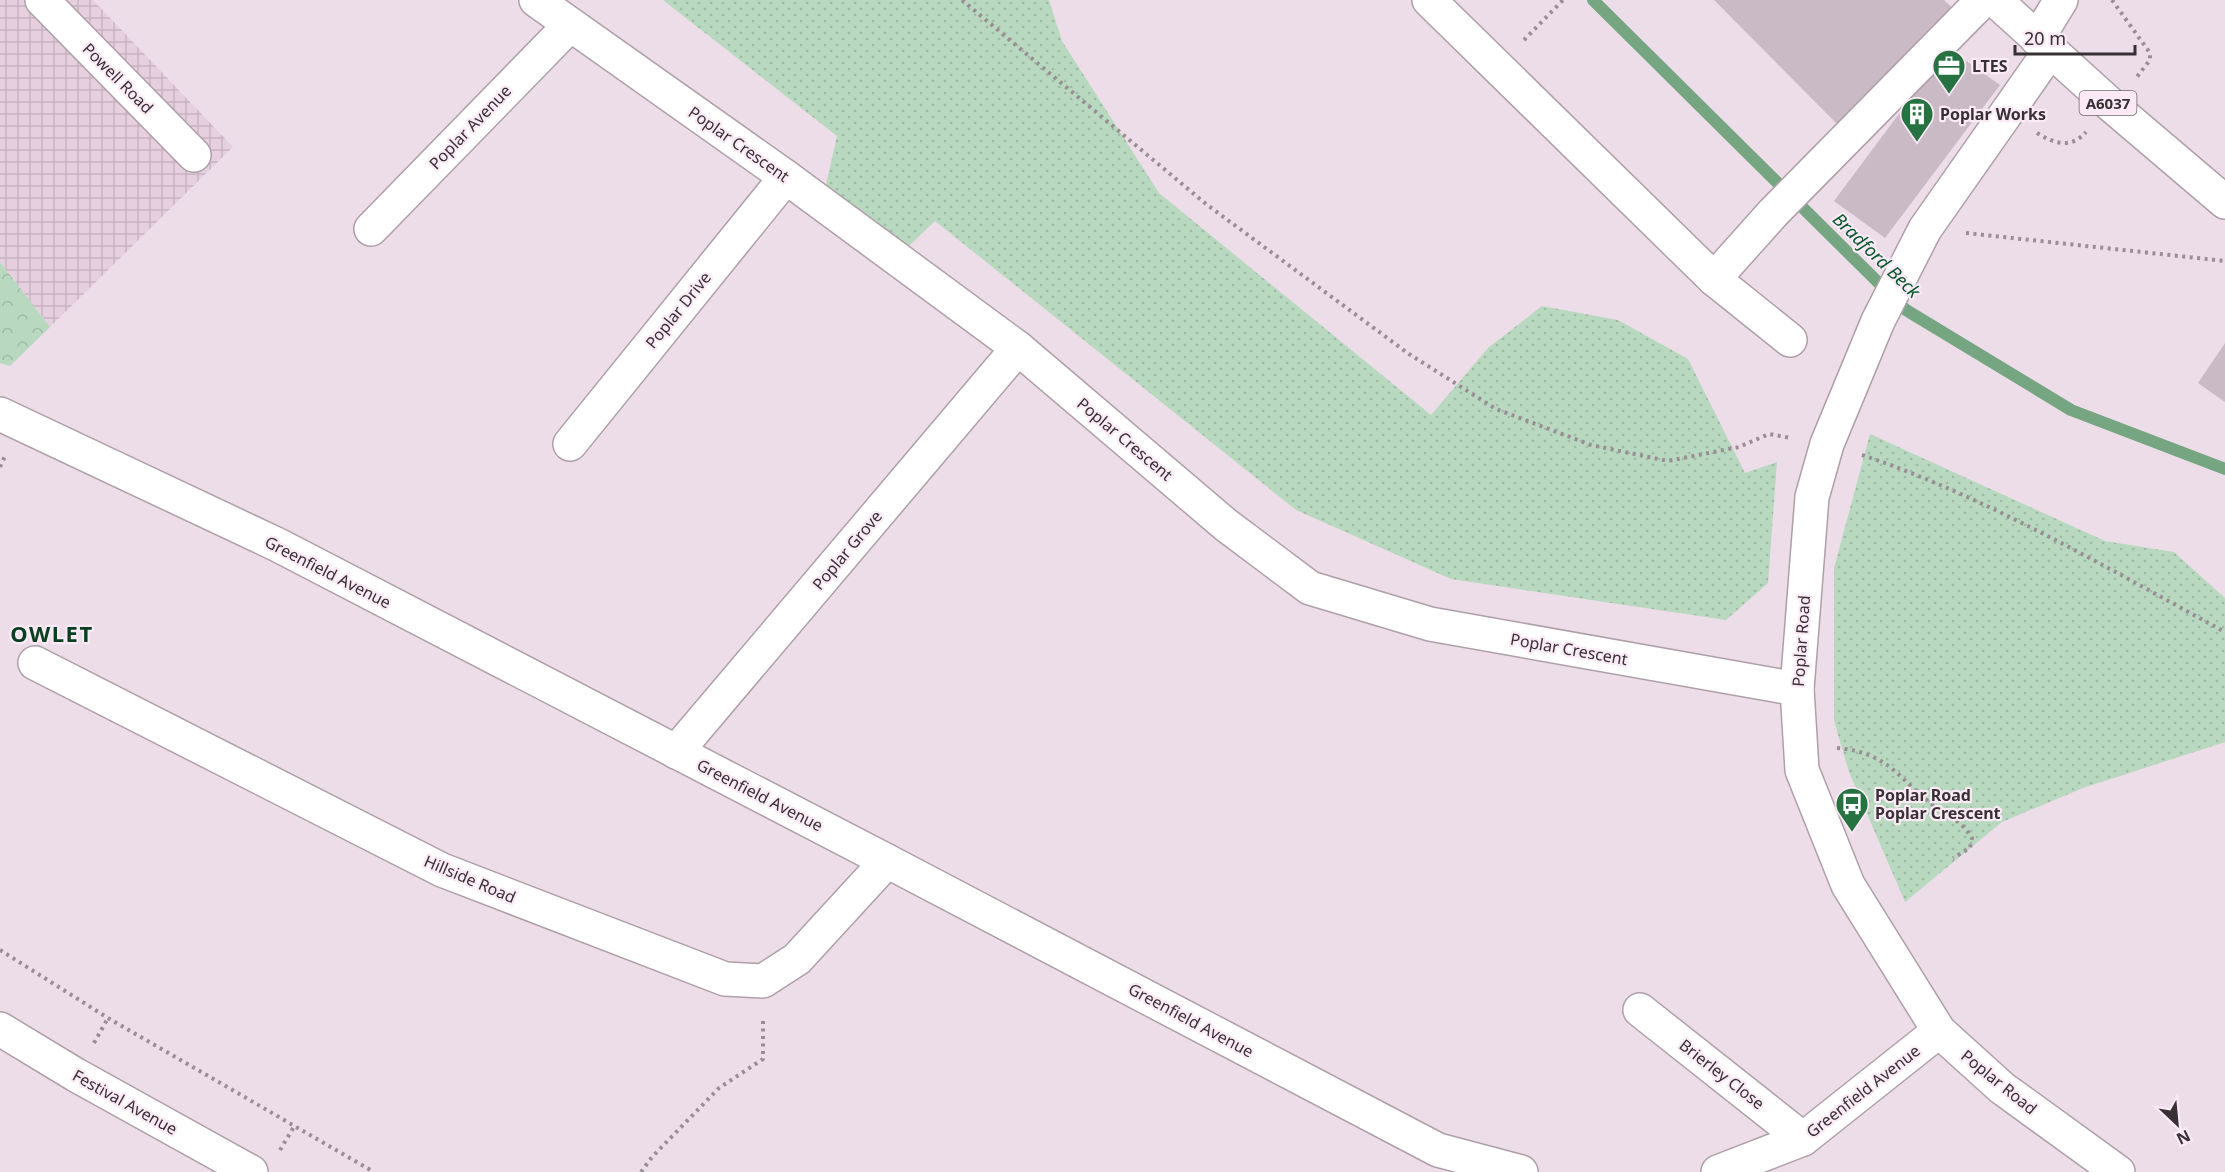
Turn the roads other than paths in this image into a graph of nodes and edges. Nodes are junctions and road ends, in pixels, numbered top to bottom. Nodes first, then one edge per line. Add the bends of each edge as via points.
1 (42, 0) edge
2 (536, 0) edge
3 (1429, 0) edge
4 (1983, 0) edge
5 (1995, 0) edge
6 (2061, 0) edge
7 (570, 25) junction
8 (2043, 45) junction
9 (194, 155) dead end
10 (786, 177) junction
11 (2225, 202) edge
12 (371, 229) dead end
13 (1714, 279) junction
14 (1790, 340) dead end
15 (1018, 348) junction
16 (0, 414) edge
17 (570, 444) dead end
18 (35, 663) dead end
19 (1797, 689) junction
20 (676, 752) junction
21 (887, 861) junction
22 (1640, 1010) dead end
23 (0, 1029) edge
24 (1939, 1031) junction
25 (1803, 1139) junction
26 (251, 1172) edge
27 (1521, 1172) edge
28 (1718, 1172) edge
29 (2118, 1172) edge

1 - 9 street, Powell Road
2 - 7 street, Poplar Crescent
3 - 13 street
4 - 13 street via 1773,213
5 - 8 street, A6037
6 - 8 street, Poplar Road
7 - 10 street, Poplar Crescent
7 - 12 street, Poplar Avenue
8 - 11 street, A6037
8 - 19 street, Poplar Road via 2005,114 1918,242 1878,321 1827,444 1812,497
10 - 15 street, Poplar Crescent
10 - 17 street, Poplar Drive
13 - 14 street
15 - 19 street, Poplar Crescent via 1226,525 1310,588 1430,624
15 - 20 street, Poplar Grove
16 - 20 street, Greenfield Avenue via 278,545
18 - 21 street, Hillside Road via 442,870 725,979 763,981 797,959
19 - 24 street, Poplar Road via 1802,770 1848,885
20 - 21 street, Greenfield Avenue
21 - 27 street, Greenfield Avenue via 1438,1150
22 - 25 street, Brierley Close
23 - 26 street, Festival Avenue
24 - 25 street, Greenfield Avenue
24 - 29 street, Poplar Road via 2002,1088
25 - 28 street, Greenfield Avenue

